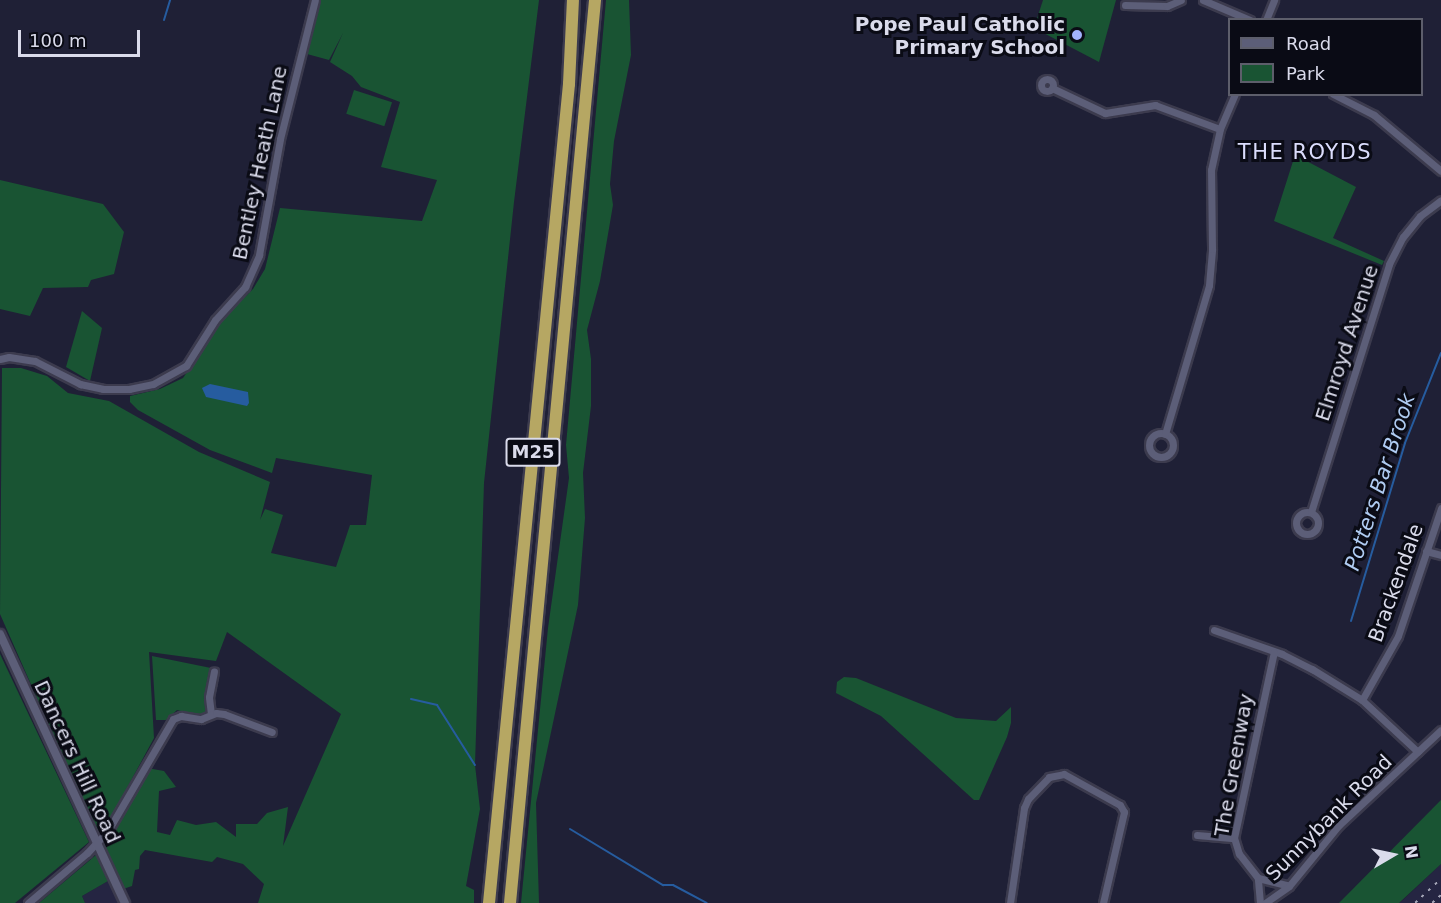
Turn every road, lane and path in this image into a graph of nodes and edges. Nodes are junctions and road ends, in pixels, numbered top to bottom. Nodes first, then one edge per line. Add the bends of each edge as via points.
1 (315, 0) edge
2 (573, 0) edge
3 (595, 0) edge
4 (1181, 0) edge
5 (1203, 0) edge
6 (1274, 0) edge
7 (1125, 5) dead end
8 (1245, 18) edge
9 (1267, 18) edge
10 (1052, 88) dead end
11 (1234, 96) edge
12 (1337, 96) edge
13 (1220, 129) junction
14 (1441, 171) edge
15 (1441, 200) edge
16 (0, 359) edge
17 (1165, 434) dead end
18 (1441, 508) edge
19 (1311, 512) dead end
20 (1426, 551) junction
21 (1441, 555) edge
22 (1214, 630) dead end
23 (0, 634) edge
24 (1274, 652) junction
25 (214, 671) dead end
26 (1362, 700) junction
27 (211, 714) junction
28 (1441, 730) edge
29 (272, 732) dead end
30 (1418, 752) junction
31 (1197, 835) dead end
32 (1234, 838) junction
33 (96, 843) junction
34 (1258, 878) junction
35 (1289, 886) junction
36 (28, 903) edge
37 (125, 903) edge
38 (489, 903) edge
39 (510, 903) edge
40 (1010, 903) edge
41 (1103, 903) edge
42 (1260, 903) edge
43 (1266, 903) edge

1 - 16 street, Bentley Heath Lane via 280,139 259,255 245,286 215,320 186,366 153,384 110,389 80,384 35,361
2 - 38 highway, M25 via 569,84
3 - 39 highway, M25
4 - 7 street via 1167,6
5 - 8 street
6 - 9 street
10 - 13 street via 1106,113 1155,105
11 - 13 street
12 - 14 street via 1374,115
13 - 17 street via 1211,170 1209,285
15 - 19 street, Elmroyd Avenue via 1420,216 1389,264
18 - 20 street, Brackendale
20 - 21 street
20 - 26 street, Brackendale via 1398,636
22 - 24 street
23 - 33 street, Dancers Hill Road
24 - 26 street via 1312,669
24 - 32 street, The Greenway
25 - 27 street via 209,697
26 - 30 street
27 - 29 street via 224,714
27 - 33 street via 201,719 177,717 171,722 115,819
28 - 30 street, Sunnybank Road
30 - 35 street, Sunnybank Road via 1339,825
31 - 32 street
32 - 34 street, The Greenway via 1236,848
33 - 36 street
33 - 37 street, Dancers Hill Road
34 - 35 street
34 - 42 street
35 - 43 street, Sunnybank Road
40 - 41 street via 1024,808 1049,777 1064,774 1123,809

